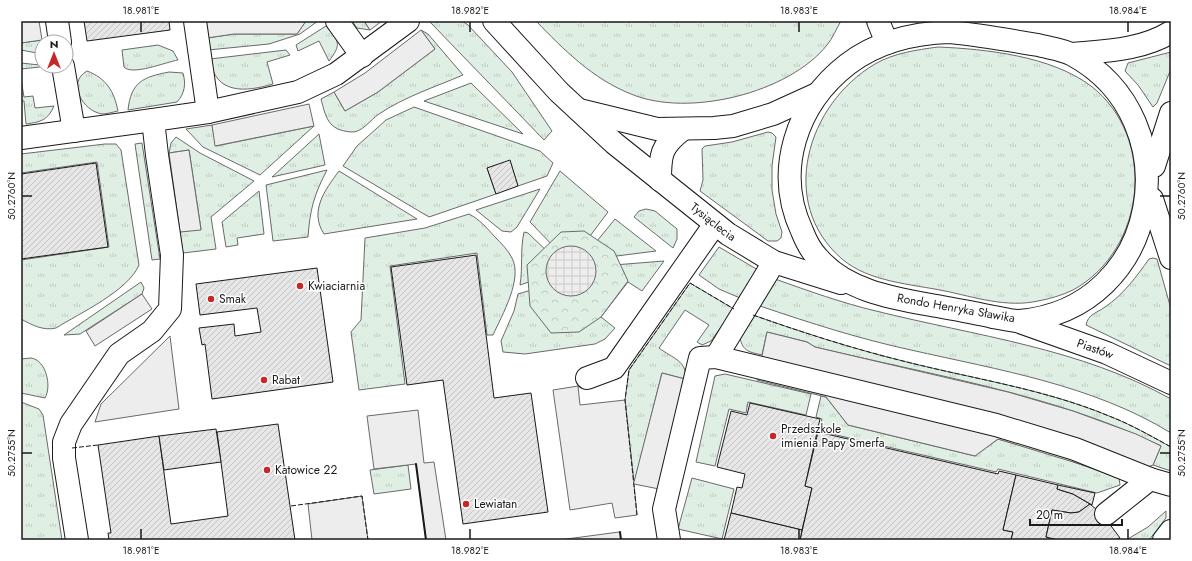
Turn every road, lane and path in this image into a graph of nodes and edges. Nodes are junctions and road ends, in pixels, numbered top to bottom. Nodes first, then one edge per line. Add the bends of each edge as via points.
1 (57, 21) edge
2 (195, 21) edge
3 (337, 21) edge
4 (408, 21) edge
5 (494, 21) edge
6 (878, 21) edge
7 (1171, 32) edge
8 (59, 34) edge
9 (887, 43) junction
10 (1072, 54) junction
11 (362, 56) junction
12 (64, 74) edge
13 (817, 94) junction
14 (579, 110) junction
15 (208, 112) junction
16 (1171, 113) edge
17 (153, 120) junction
18 (682, 130) junction
19 (74, 131) junction
20 (21, 138) edge
21 (1153, 169) junction
22 (660, 180) junction
23 (1152, 198) junction
24 (715, 224) junction
25 (1171, 258) edge
26 (774, 262) junction
27 (871, 292) junction
28 (1017, 321) junction
29 (716, 357) junction
30 (587, 378) dead end
31 (1171, 383) edge
32 (1150, 479) junction
33 (1171, 484) edge
34 (1106, 514) dead end
35 (1171, 531) edge
36 (77, 540) edge
37 (669, 540) edge
38 (1164, 540) edge

1 - 8 street
2 - 15 street
3 - 11 street
4 - 11 street
5 - 14 street, Tysiąclecia
6 - 9 street
7 - 10 street via 1161,38 1123,50
9 - 10 street, Rondo Henryka Sławika via 913,35 950,32 1004,39
9 - 13 street, Rondo Henryka Sławika via 848,64
10 - 21 street, Rondo Henryka Sławika via 1108,78 1128,101 1148,142
11 - 15 street via 336,74 298,92
12 - 19 street
13 - 18 street via 773,114 733,126
13 - 27 street, Rondo Henryka Sławika via 806,113 791,156 789,182 793,211 818,259 840,277
14 - 18 street via 657,129
14 - 22 street, Tysiąclecia via 614,144
15 - 17 street
16 - 21 street
17 - 19 street
17 - 36 street via 172,255 170,309 152,331 119,354 71,424 64,442 64,458
18 - 22 street via 663,148
19 - 20 street
21 - 23 street, Rondo Henryka Sławika
22 - 24 street, Tysiąclecia
23 - 25 street
23 - 28 street, Rondo Henryka Sławika via 1140,238 1124,264 1106,284 1082,302 1058,312
24 - 26 street, Tysiąclecia
24 - 30 street via 614,368
26 - 27 street, Tysiąclecia
26 - 29 street
27 - 28 street, Rondo Henryka Sławika
28 - 31 street, Piastów via 1107,353
29 - 32 street via 996,425 1075,449
29 - 37 street via 700,358 664,509
32 - 33 street
32 - 34 street
35 - 38 street

